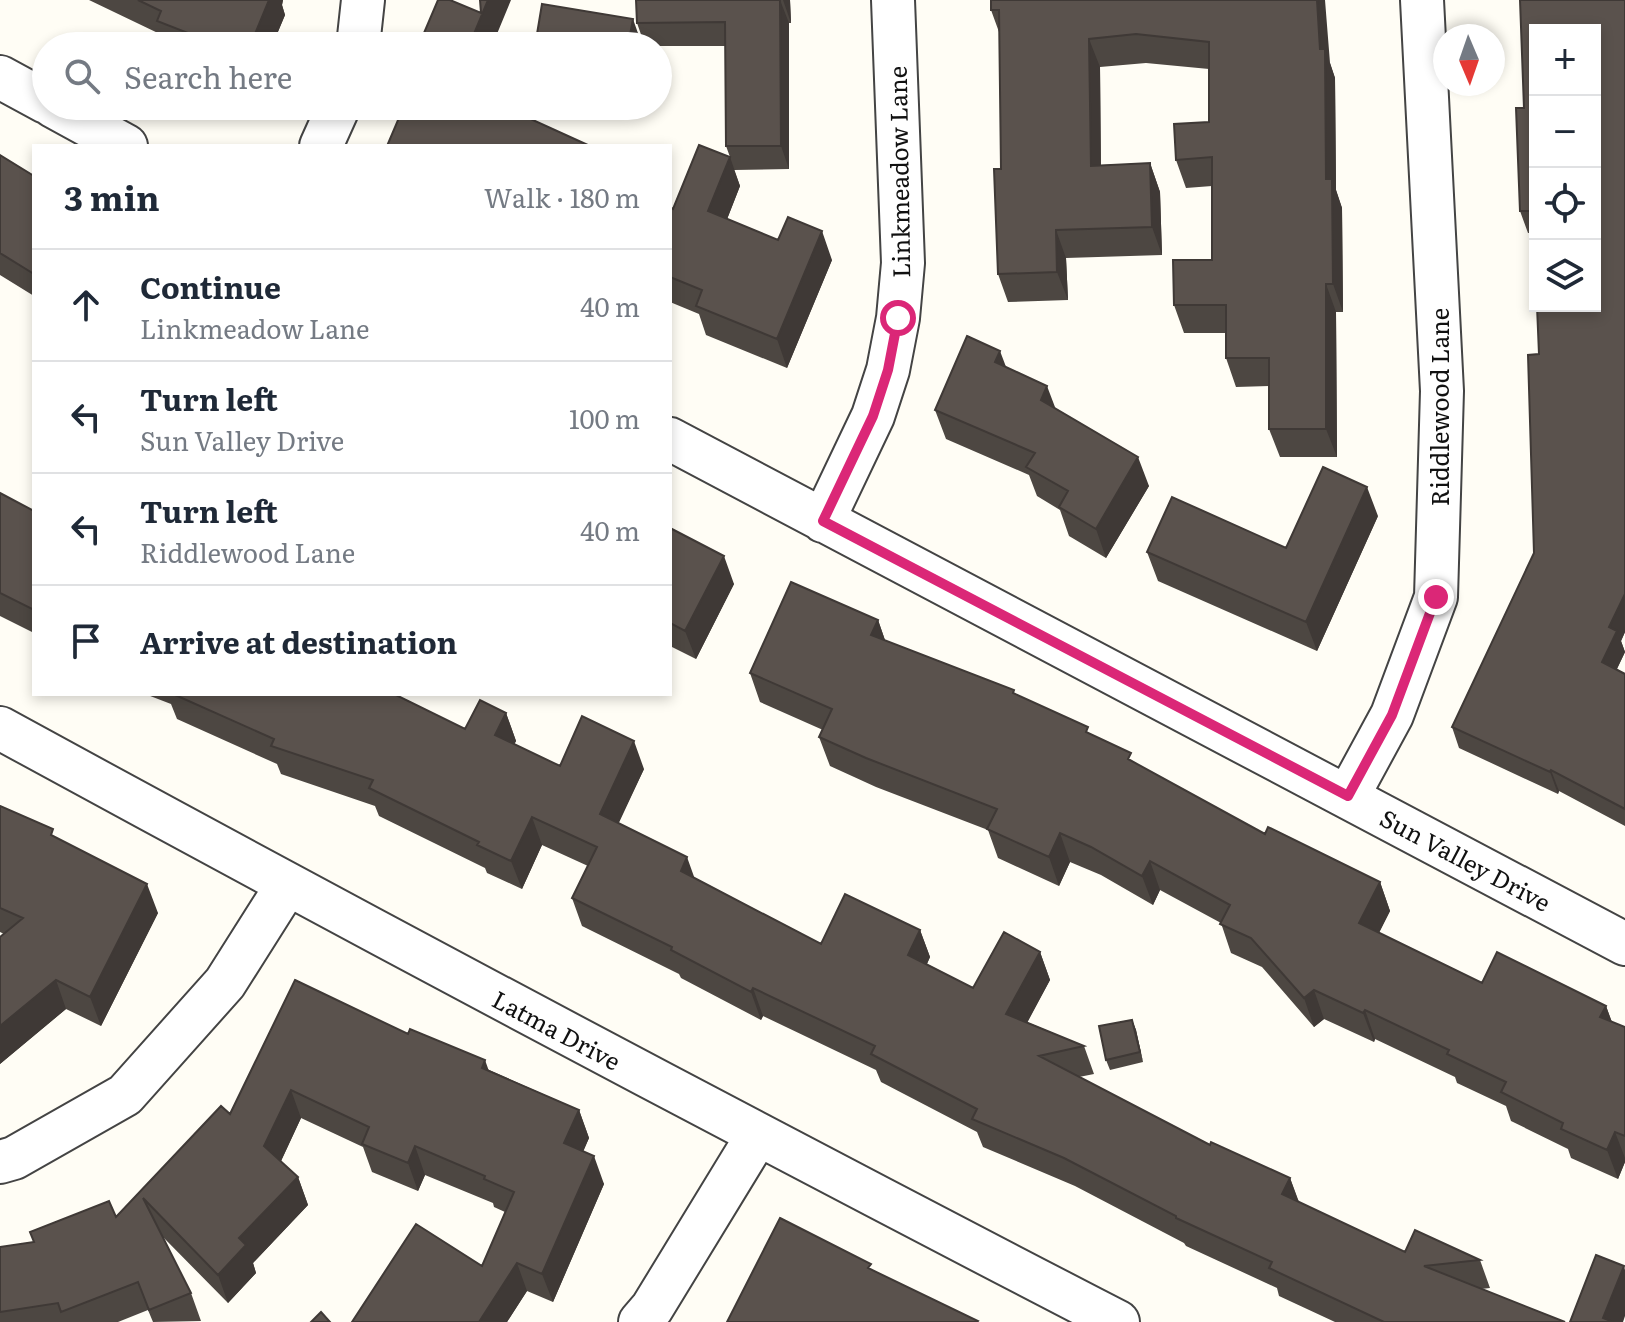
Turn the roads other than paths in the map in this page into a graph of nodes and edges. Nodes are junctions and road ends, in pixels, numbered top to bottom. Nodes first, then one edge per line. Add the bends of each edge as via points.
1 (363, 0) edge
2 (893, 0) edge
3 (1422, 0) edge
4 (360, 32) edge
5 (0, 77) edge
6 (32, 94) edge
7 (79, 120) edge
8 (333, 120) edge
9 (122, 144) edge
10 (322, 144) edge
11 (672, 440) edge
12 (823, 521) junction
13 (0, 728) edge
14 (1348, 796) junction
15 (287, 885) junction
16 (1625, 944) edge
17 (757, 1136) junction
18 (0, 1162) edge
19 (640, 1322) edge
20 (1118, 1322) edge

1 - 4 street
2 - 12 street, Linkmeadow Lane via 903,263 898,318 873,416
3 - 14 street, Riddlewood Lane via 1442,391 1436,597 1392,715
5 - 6 street
7 - 9 street
8 - 10 street
11 - 12 street, Sun Valley Drive
12 - 14 street, Sun Valley Drive
13 - 15 street, Latma Drive
14 - 16 street, Sun Valley Drive
15 - 17 street, Latma Drive
15 - 18 street via 225,983 125,1095
17 - 19 street
17 - 20 street, Latma Drive

